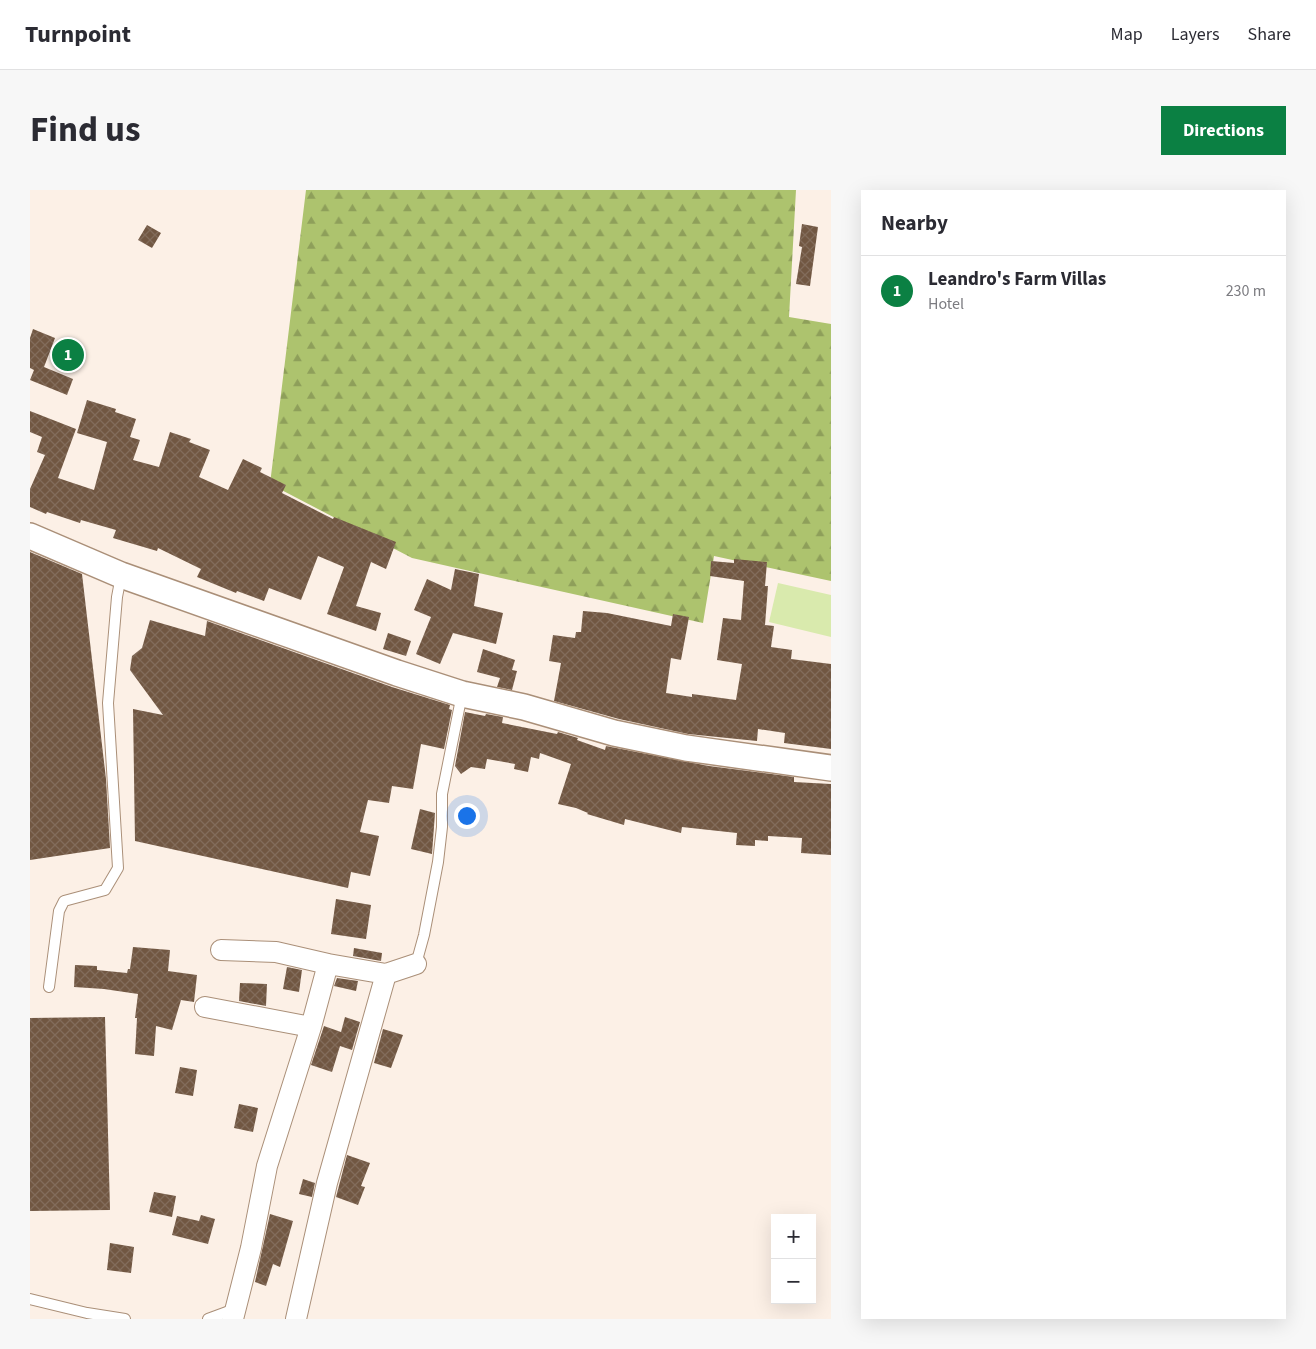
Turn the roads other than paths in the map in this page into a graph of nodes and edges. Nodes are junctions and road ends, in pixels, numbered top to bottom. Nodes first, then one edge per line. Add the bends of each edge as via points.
1 (30, 536) edge
2 (121, 575) junction
3 (462, 694) junction
4 (831, 768) edge
5 (221, 950) dead end
6 (328, 964) junction
7 (416, 964) joint
8 (386, 974) junction
9 (49, 987) dead end
10 (205, 1007) dead end
11 (311, 1027) junction
12 (30, 1299) edge
13 (234, 1314) edge
14 (125, 1319) edge
15 (208, 1319) edge
16 (296, 1319) edge

1 - 2 street
2 - 3 street
2 - 9 lane via 108,703 118,868 105,890 64,901 59,911
3 - 4 street via 686,748
3 - 7 lane via 442,794 438,862
5 - 6 street via 276,952
6 - 8 street
6 - 11 street
7 - 8 street
8 - 16 street via 326,1183
10 - 11 street
11 - 13 street via 267,1166
12 - 14 lane
13 - 15 lane

